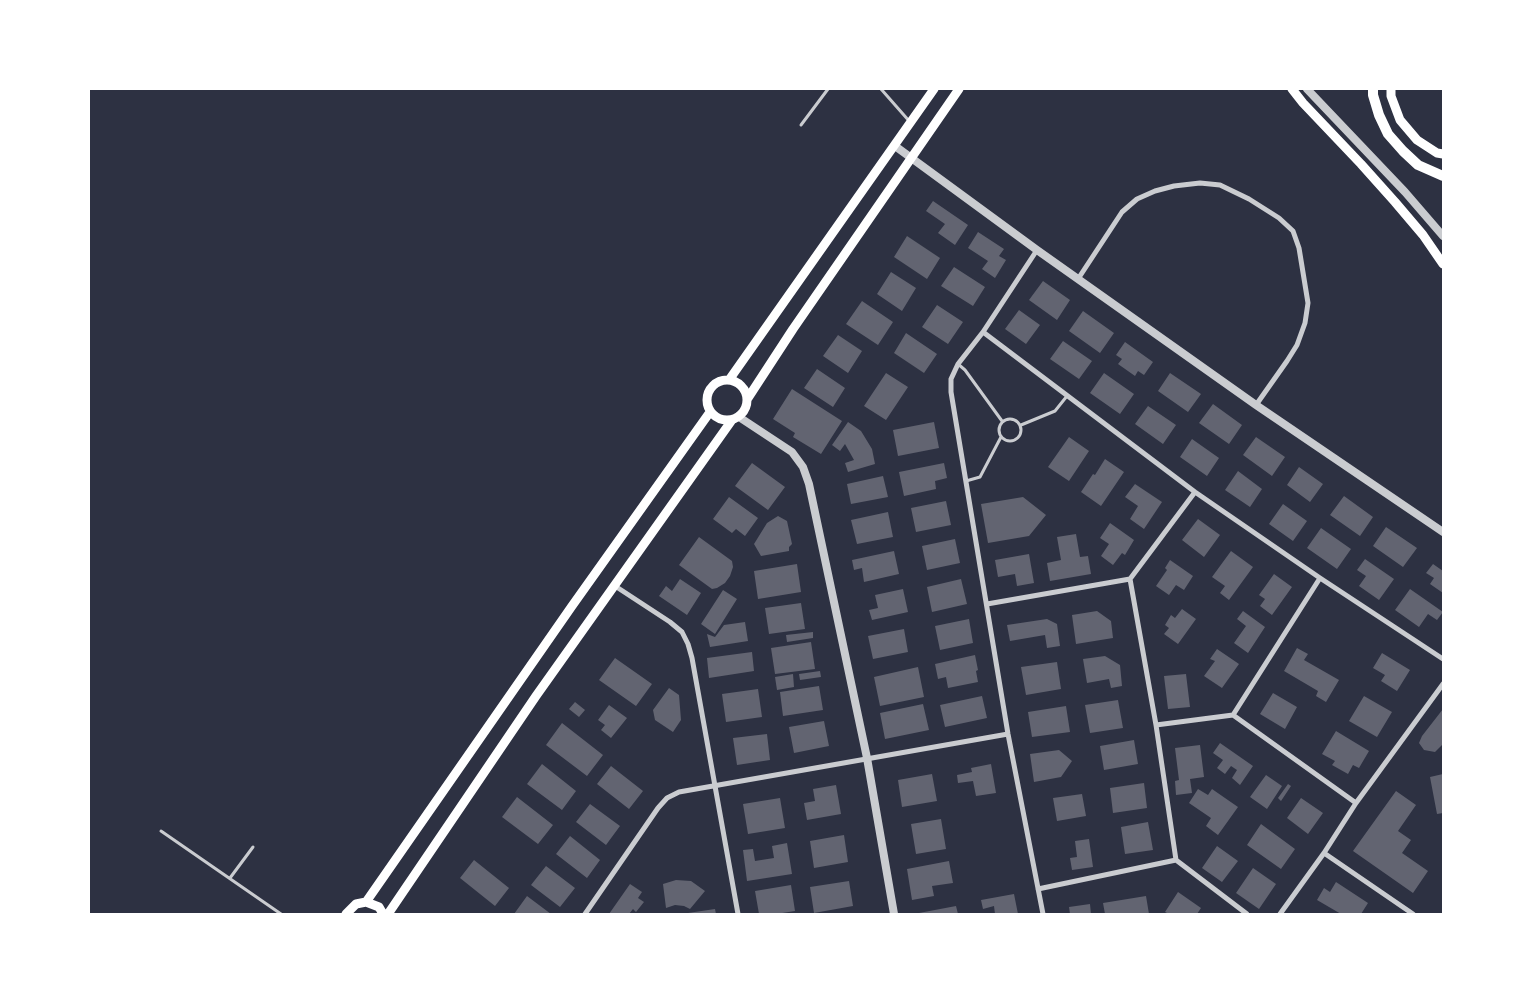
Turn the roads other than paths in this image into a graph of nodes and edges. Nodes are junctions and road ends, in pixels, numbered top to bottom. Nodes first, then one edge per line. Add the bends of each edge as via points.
1 (828, 89) edge
2 (881, 89) edge
3 (934, 89) edge
4 (960, 89) edge
5 (1292, 89) edge
6 (1307, 89) edge
7 (1373, 92) edge
8 (1391, 92) edge
9 (911, 123) junction
10 (801, 125) dead end
11 (895, 146) junction
12 (1443, 154) edge
13 (911, 157) junction
14 (1443, 176) edge
15 (1443, 236) edge
16 (1037, 250) junction
17 (1443, 264) edge
18 (1078, 279) junction
19 (983, 332) junction
20 (958, 364) junction
21 (729, 380) junction
22 (1067, 396) junction
23 (748, 398) junction
24 (1256, 405) junction
25 (710, 412) junction
26 (736, 419) junction
27 (1002, 421) junction
28 (1021, 425) junction
29 (1001, 437) junction
30 (966, 480) junction
31 (1195, 492) junction
32 (1443, 532) edge
33 (1320, 578) junction
34 (1130, 580) junction
35 (615, 586) junction
36 (987, 604) junction
37 (1443, 659) edge
38 (1443, 684) edge
39 (1233, 715) junction
40 (1156, 725) junction
41 (1008, 734) junction
42 (867, 758) junction
43 (715, 786) junction
44 (1356, 803) junction
45 (161, 831) dead end
46 (253, 847) dead end
47 (1324, 853) junction
48 (1176, 860) junction
49 (230, 878) junction
50 (1038, 889) junction
51 (366, 902) junction
52 (281, 914) edge
53 (346, 914) edge
54 (383, 914) edge
55 (388, 914) edge
56 (585, 914) edge
57 (738, 914) edge
58 (894, 914) edge
59 (1043, 914) edge
60 (1247, 914) edge
61 (1280, 914) edge
62 (1413, 914) edge

1 - 10 lane
2 - 9 lane
3 - 9 main road
4 - 13 main road
5 - 17 main road via 1395,202
6 - 15 street via 1393,178
7 - 14 highway via 1388,134 1402,151 1418,165
8 - 12 main road via 1400,120 1417,140
9 - 11 main road
11 - 13 street
11 - 21 main road
13 - 16 street
13 - 23 main road
16 - 18 street
16 - 19 street
18 - 24 street
18 - 24 street via 1122,212 1137,199 1155,191 1200,183 1220,185 1279,218 1293,231 1299,248 1308,303 1305,323 1296,345
19 - 20 street
19 - 22 street
20 - 27 lane
20 - 30 street via 951,379 951,392
21 - 23 main road via 741,385
21 - 25 main road via 712,387 707,401
22 - 28 lane via 1055,411
22 - 31 street
23 - 26 main road via 746,408
24 - 32 street
25 - 26 main road via 720,420
25 - 51 main road
26 - 35 main road
26 - 42 street via 792,452 803,467 817,514
27 - 28 lane via 1012,418
27 - 29 lane via 998,432
28 - 29 lane via 1019,437 1013,441
29 - 30 lane via 980,477
30 - 36 street
31 - 33 street
31 - 34 street
33 - 37 street
33 - 39 street
34 - 36 street
34 - 40 street
35 - 43 street via 682,632 692,658
35 - 55 main road
36 - 41 street
38 - 44 street
39 - 40 street
39 - 44 street
40 - 48 street
41 - 42 street
41 - 50 street
42 - 43 street
42 - 58 street
43 - 56 street via 679,792 667,798
43 - 57 street
44 - 47 street
45 - 49 lane
46 - 49 lane
47 - 61 street
47 - 62 street
48 - 50 street
48 - 60 street
49 - 52 lane
50 - 59 street
51 - 53 main road via 356,904
51 - 54 main road via 379,907

